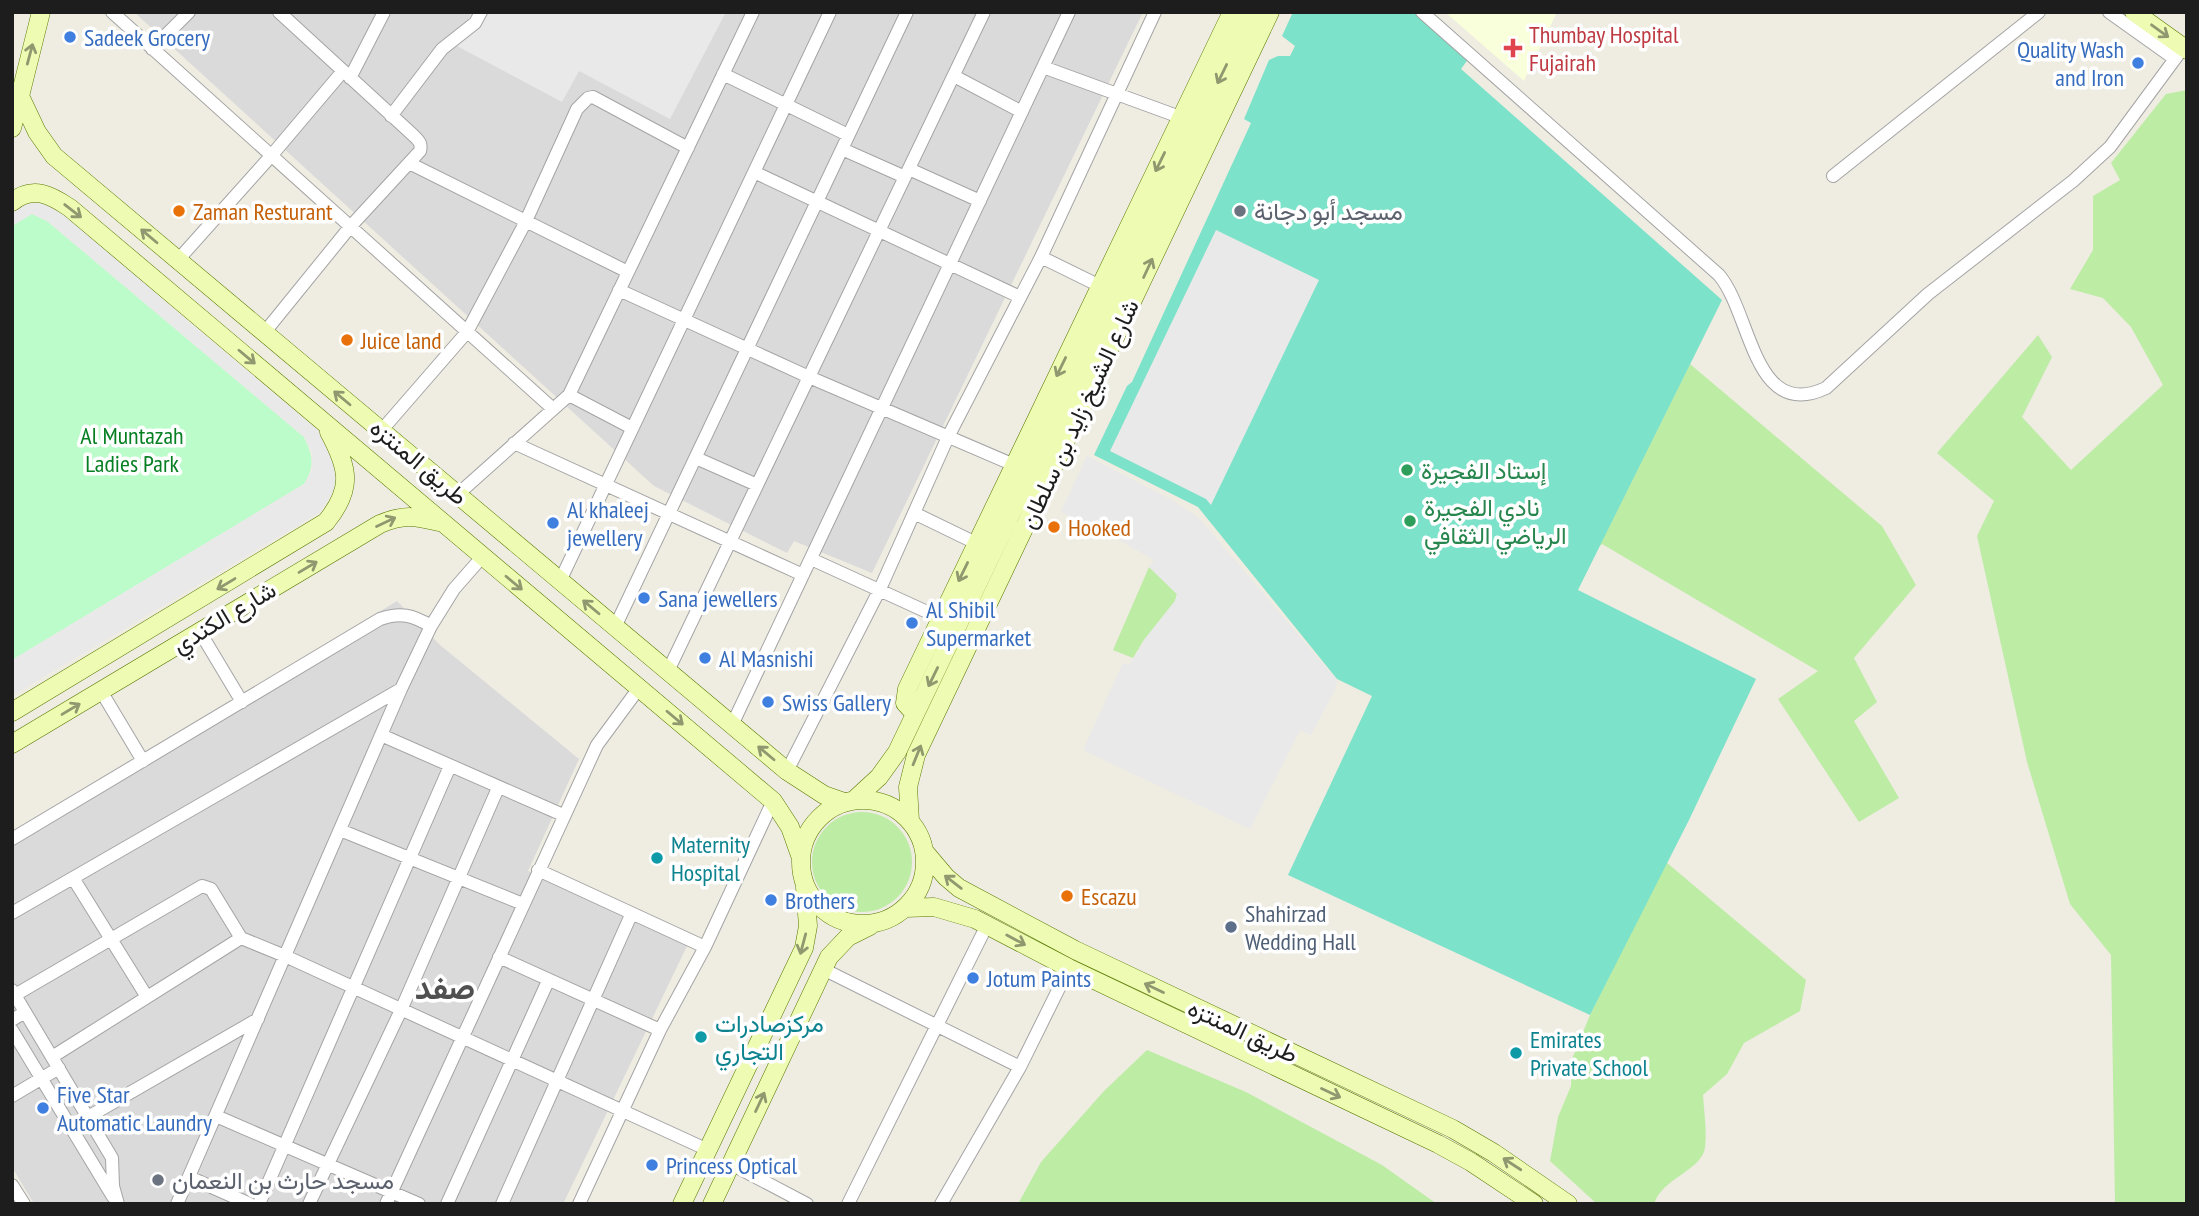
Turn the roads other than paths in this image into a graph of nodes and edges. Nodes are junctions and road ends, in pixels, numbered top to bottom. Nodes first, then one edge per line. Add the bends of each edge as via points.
1 (41, 12) edge
2 (112, 12) edge
3 (189, 12) edge
4 (384, 12) edge
5 (481, 12) edge
6 (753, 12) edge
7 (830, 12) edge
8 (907, 12) edge
9 (984, 12) edge
10 (1069, 12) edge
11 (1156, 12) edge
12 (1232, 12) edge
13 (1251, 12) edge
14 (1270, 12) edge
15 (1422, 12) edge
16 (2039, 12) edge
17 (2109, 12) edge
18 (2134, 12) edge
19 (284, 14) edge
20 (152, 49) junction
21 (2182, 52) edge
22 (1044, 67) junction
23 (347, 74) junction
24 (723, 74) junction
25 (954, 76) junction
26 (1117, 95) junction
27 (20, 96) junction
28 (786, 105) junction
29 (1022, 112) junction
30 (391, 116) junction
31 (1190, 120) junction
32 (12, 128) edge
33 (848, 135) junction
34 (688, 148) junction
35 (842, 149) junction
36 (271, 156) junction
37 (410, 163) junction
38 (754, 172) junction
39 (907, 173) junction
40 (1833, 177) dead end
41 (980, 201) junction
42 (12, 202) edge
43 (817, 202) junction
44 (124, 215) junction
45 (526, 223) junction
46 (350, 227) junction
47 (880, 230) junction
48 (104, 236) junction
49 (1041, 257) junction
50 (177, 260) junction
51 (951, 263) junction
52 (628, 272) junction
53 (619, 290) junction
54 (1108, 290) junction
55 (1020, 297) junction
56 (684, 319) junction
57 (467, 332) junction
58 (264, 333) junction
59 (748, 349) junction
60 (809, 377) junction
61 (569, 395) junction
62 (552, 408) junction
63 (881, 409) junction
64 (323, 422) junction
65 (632, 429) junction
66 (381, 430) junction
67 (947, 437) junction
68 (514, 443) junction
69 (696, 458) junction
70 (1023, 469) junction
71 (606, 484) junction
72 (757, 485) junction
73 (457, 495) junction
74 (914, 513) junction
75 (668, 515) junction
76 (443, 523) junction
77 (730, 542) junction
78 (985, 548) junction
79 (483, 556) junction
80 (811, 559) junction
81 (803, 575) junction
82 (560, 581) junction
83 (880, 589) junction
84 (949, 622) junction
85 (431, 626) junction
86 (615, 627) junction
87 (200, 632) junction
88 (668, 671) junction
89 (639, 688) junction
90 (401, 689) junction
91 (101, 691) junction
92 (242, 702) junction
93 (12, 712) edge
94 (732, 725) junction
95 (381, 735) junction
96 (12, 744) edge
97 (143, 761) junction
98 (450, 765) junction
99 (787, 771) junction
100 (498, 788) junction
101 (773, 801) junction
102 (849, 801) junction
103 (563, 816) junction
104 (910, 821) junction
105 (340, 830) junction
106 (12, 839) edge
107 (924, 851) junction
108 (410, 858) junction
109 (801, 858) junction
110 (538, 870) junction
111 (457, 877) junction
112 (803, 877) junction
113 (73, 878) junction
114 (523, 904) junction
115 (906, 908) junction
116 (12, 914) edge
117 (631, 915) junction
118 (880, 922) junction
119 (987, 925) junction
120 (241, 938) junction
121 (111, 939) junction
122 (705, 947) junction
123 (285, 956) junction
124 (499, 957) junction
125 (1069, 968) junction
126 (823, 969) junction
127 (548, 981) junction
128 (353, 987) junction
129 (14, 992) edge
130 (148, 997) junction
131 (593, 1001) junction
132 (401, 1010) junction
133 (25, 1012) junction
134 (258, 1018) junction
135 (12, 1020) edge
136 (937, 1026) junction
137 (12, 1030) edge
138 (660, 1030) junction
139 (461, 1038) junction
140 (511, 1061) junction
141 (56, 1063) junction
142 (1020, 1067) junction
143 (41, 1079) junction
144 (556, 1082) junction
145 (12, 1096) edge
146 (623, 1110) junction
147 (216, 1116) junction
148 (88, 1117) junction
149 (284, 1146) junction
150 (708, 1150) junction
151 (326, 1164) junction
152 (731, 1164) junction
153 (189, 1177) junction
154 (12, 1185) edge
155 (388, 1198) edge
156 (24, 1204) edge
157 (118, 1204) edge
158 (177, 1204) edge
159 (250, 1204) edge
160 (259, 1204) edge
161 (309, 1204) edge
162 (419, 1204) edge
163 (447, 1204) edge
164 (502, 1204) edge
165 (579, 1204) edge
166 (682, 1204) edge
167 (712, 1204) edge
168 (807, 1204) edge
169 (848, 1204) edge
170 (942, 1204) edge
171 (1534, 1204) edge
172 (1567, 1204) edge

27 -> 1 street
2 - 20 street
3 - 20 street
4 - 23 street
5 - 30 street via 475,23 442,49
6 - 24 street
7 - 28 street
8 - 33 street
9 - 25 street
10 - 22 street
11 - 26 street
12 - 31 street
13 -> 31 street, شارع الشيخ زايد بن سلطان
104 -> 14 street, شارع الشيخ زايد بن سلطان via 908,787 916,755
15 - 21 street via 1719,275 1735,299 1762,369 1771,382 1798,396 1826,388 1928,295 2073,181 2110,147
16 - 40 street
17 - 21 street
18 -> 21 street
19 - 23 street
20 - 36 street
22 - 26 street
22 - 29 street
23 - 30 street
23 - 36 street
24 - 28 street
24 - 34 street
25 - 29 street
25 - 39 street
26 - 31 street
26 - 49 street
27 - 32 street
27 - 44 street, طريق المنتزه via 54,156
28 - 33 street
28 - 38 street
29 - 41 street
30 - 37 street via 421,142
31 -> 54 street, شارع الشيخ زايد بن سلطان
33 - 35 street
34 - 45 street via 588,98 577,109
34 - 52 street
35 - 39 street
35 - 43 street
36 - 46 street
36 - 50 street
37 - 45 street
37 - 46 street
38 - 43 street
38 - 56 street
39 - 41 street
39 - 47 street
41 - 51 street
42 -> 48 street, طريق المنتزه via 30,192 54,197
43 - 47 street
43 - 59 street
44 - 48 street via 106,223
50 -> 44 street, طريق المنتزه
45 - 52 street
45 - 57 street
46 - 57 street
46 - 58 street
47 - 51 street
47 - 60 street
48 -> 64 street, طريق المنتزه
49 - 54 street
49 - 55 street
50 - 58 street, طريق المنتزه
51 - 55 street
51 - 63 street
52 - 53 street
53 - 56 street
53 - 61 street
54 -> 70 street, شارع الشيخ زايد بن سلطان
55 - 67 street
56 - 59 street
56 - 65 street
57 - 62 street
57 - 66 street
66 -> 58 street, طريق المنتزه
59 - 60 street
59 - 69 street
60 - 63 street
60 - 72 street
61 - 62 street
61 - 65 street
62 - 68 street
63 - 67 street
63 - 80 street
64 - 76 street, طريق المنتزه
64 -> 93 street, شارع الكندي via 345,472 345,492 326,522
65 - 71 street
66 - 73 street, طريق المنتزه
67 - 70 street
67 - 74 street
68 - 71 street
68 - 73 street
69 - 72 street
69 - 75 street
70 - 78 street, شارع الشيخ زايد بن سلطان
71 - 75 street
71 - 82 street
72 - 77 street
73 - 82 street, طريق المنتزه
74 - 78 street
74 - 83 street
75 - 77 street
75 - 86 street
76 - 79 street, طريق المنتزه
87 -> 76 street, شارع الكندي via 380,524 398,516
77 - 81 street
77 - 88 street
78 -> 84 street, شارع الشيخ زايد بن سلطان
79 - 85 street via 454,589
79 -> 89 street, طريق المنتزه
80 - 81 street
80 - 83 street
81 - 94 street
86 -> 82 street, طريق المنتزه
83 - 84 street
83 - 99 street
84 -> 102 street, شارع الشيخ زايد بن سلطان via 915,714 890,764
85 - 90 street
85 - 92 street via 396,614 380,619
86 - 88 street, طريق المنتزه
87 - 91 street, شارع الكندي
87 - 92 street
88 - 94 street, طريق المنتزه
89 -> 101 street, طريق المنتزه
89 - 103 street via 597,745
90 - 95 street
90 - 113 street
96 -> 91 street, شارع الكندي
91 - 97 street
92 - 97 street
99 -> 94 street, طريق المنتزه
95 - 98 street
95 - 105 street
97 - 106 street
98 - 100 street
98 - 108 street
99 - 102 street, طريق المنتزه via 824,795
100 - 103 street
100 - 111 street
101 - 109 street, طريق المنتزه via 793,833
101 - 122 street
102 - 104 street via 885,804
102 - 109 street via 825,812 811,828
103 - 110 street
104 - 107 street
105 - 108 street
105 - 123 street
107 - 115 street via 923,877
172 -> 107 street, طريق المنتزه via 1453,1129 1142,983 982,901 946,877
108 - 111 street
108 - 128 street
109 - 112 street
110 - 114 street
110 - 117 street
111 - 114 street
111 - 132 street
112 - 118 street via 814,899 832,916 855,924
112 -> 150 street via 808,905 804,948
113 - 116 street
113 - 121 street
114 - 124 street
115 - 118 street
115 - 119 street, طريق المنتزه via 948,909
117 - 122 street
117 - 131 street
118 - 126 street via 839,945
119 -> 125 street, طريق المنتزه
119 - 136 street
120 - 121 street via 211,890 202,886
120 - 123 street
120 - 130 street
121 - 129 street
121 - 130 street
122 - 138 street
123 - 128 street
123 - 134 street
124 - 127 street
124 - 139 street
125 - 142 street
125 -> 171 street, طريق المنتزه via 1438,1144
126 - 136 street
152 -> 126 street
127 - 131 street
127 - 140 street
128 - 132 street
128 - 149 street
129 - 133 street
130 - 141 street
131 - 138 street
131 - 144 street
132 - 139 street
132 - 151 street
133 - 135 street
133 - 141 street
134 - 147 street
134 - 148 street
136 - 142 street
136 - 169 street
137 - 143 street
138 - 146 street
139 - 140 street
139 - 155 street
140 - 144 street
140 - 163 street
141 - 143 street
141 - 148 street
142 - 170 street
143 - 145 street
143 - 157 street
144 - 146 street
144 - 164 street
146 - 150 street
146 - 165 street
147 - 149 street
147 - 153 street
148 - 157 street via 113,1158
149 - 151 street
149 - 160 street
150 - 166 street
151 - 155 street
151 - 161 street
152 - 167 street
152 - 168 street
153 - 158 street
153 - 159 street
154 - 156 street
155 - 162 street

